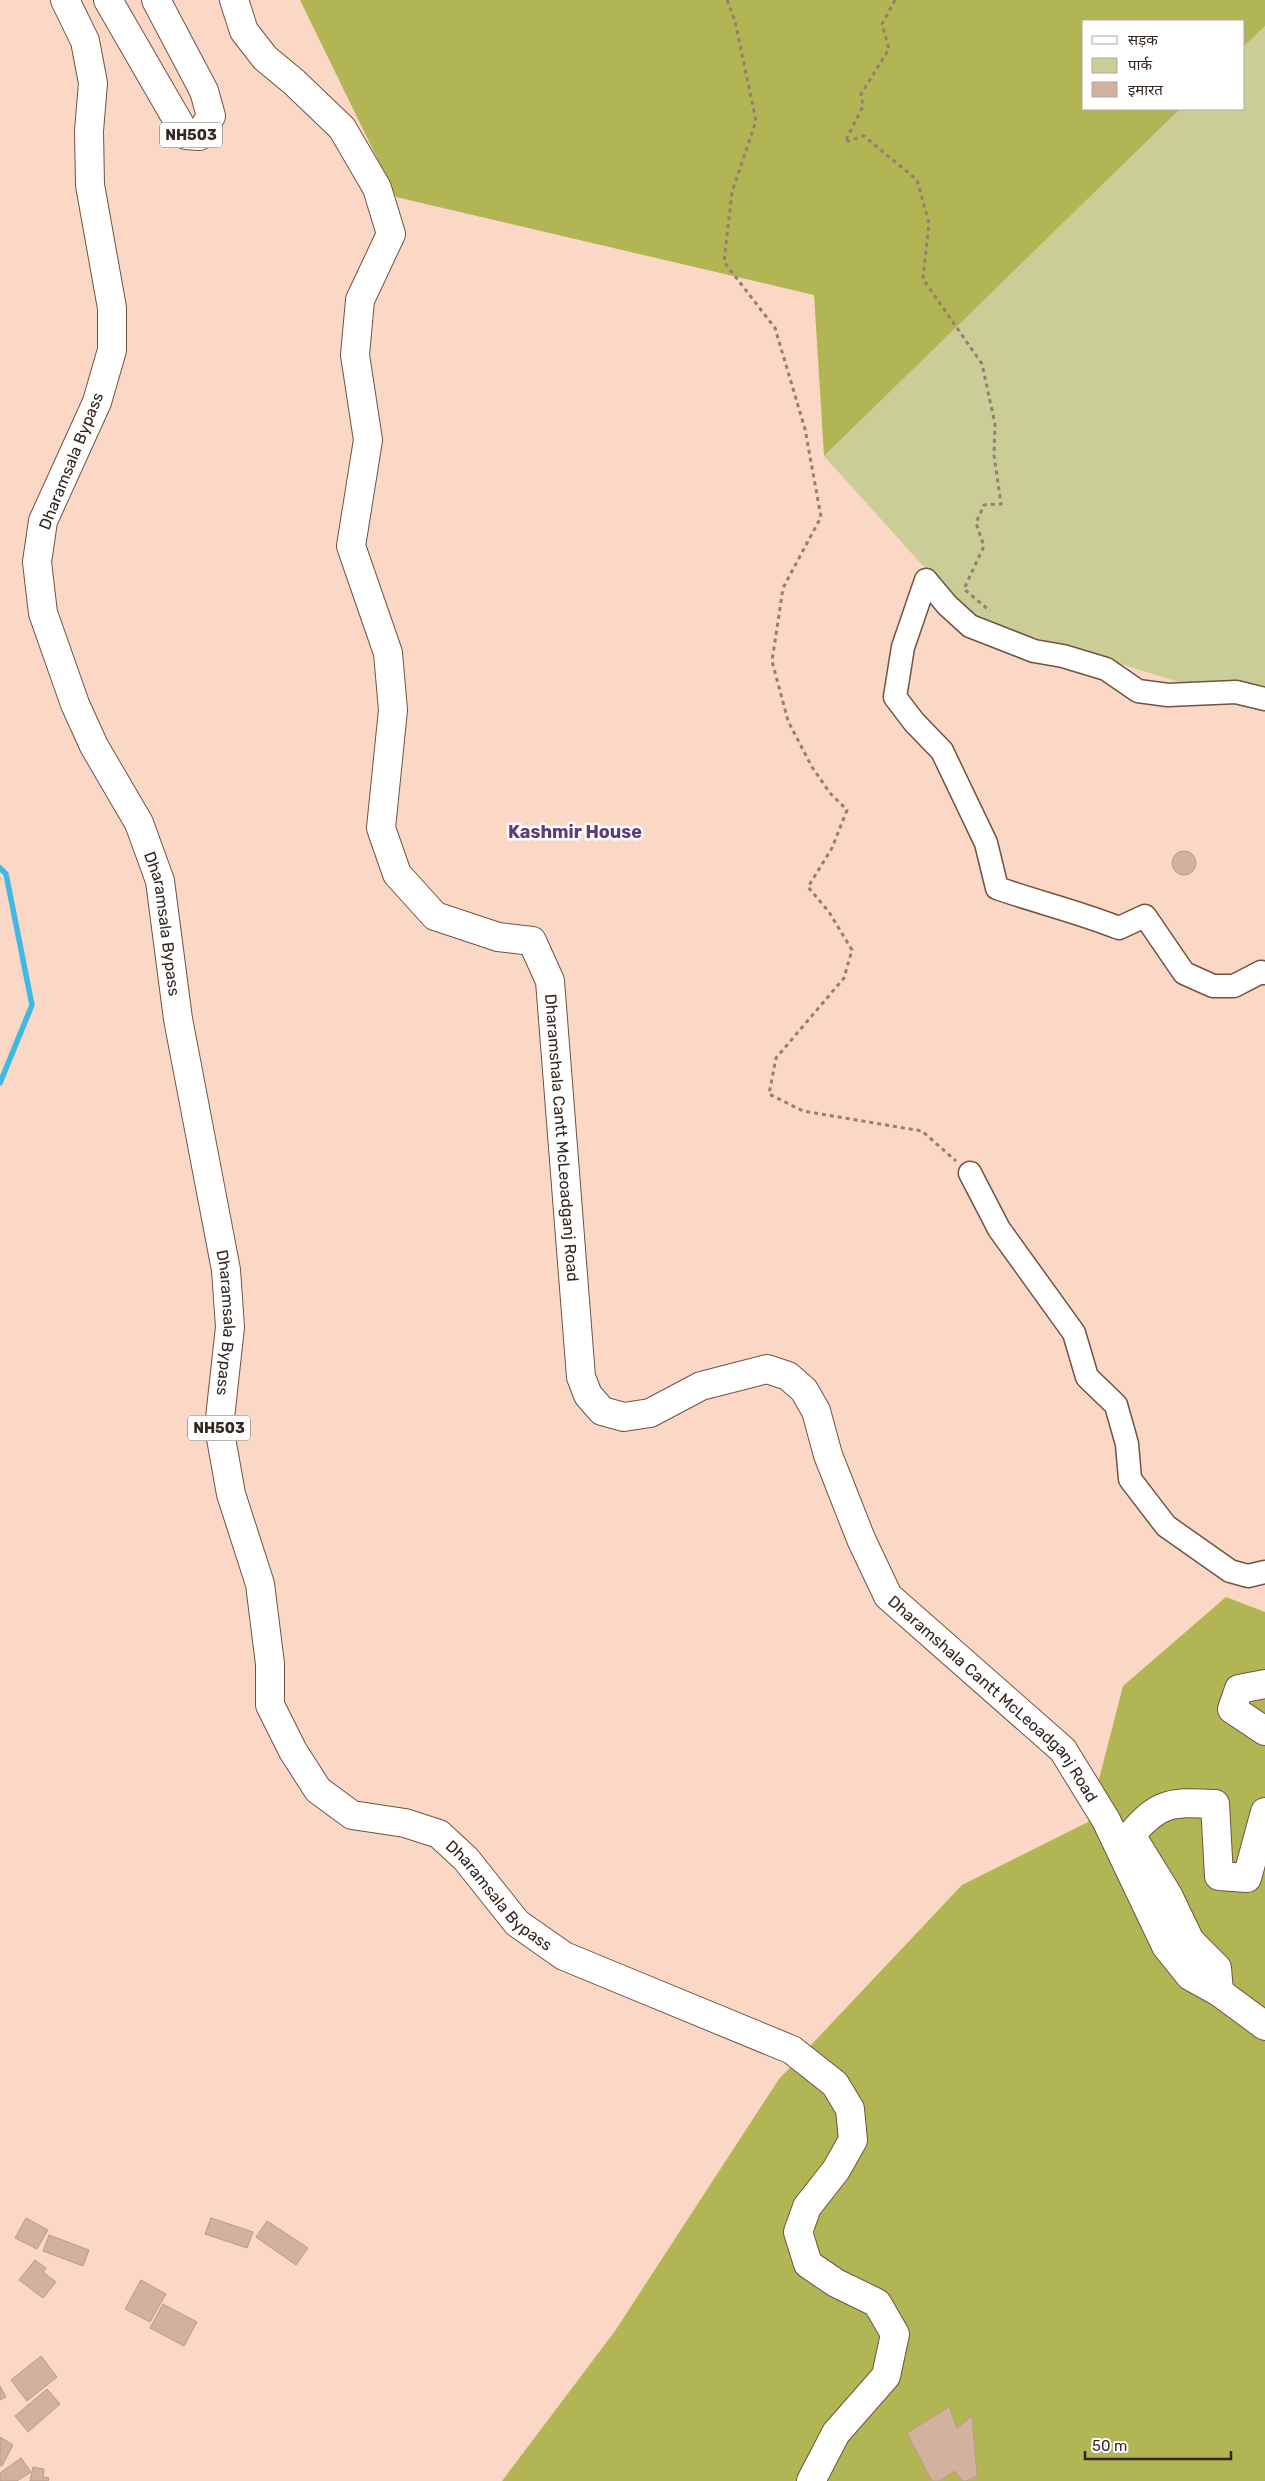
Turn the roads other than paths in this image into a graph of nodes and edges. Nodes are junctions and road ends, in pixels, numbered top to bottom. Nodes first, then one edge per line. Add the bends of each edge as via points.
1 (66, 0) edge
2 (108, 0) edge
3 (156, 0) edge
4 (234, 0) edge
5 (1265, 699) edge
6 (1265, 973) edge
7 (970, 1173) road end
8 (1265, 1572) edge
9 (1265, 1684) edge
10 (1265, 1731) edge
11 (1265, 1812) edge
12 (1220, 1992) junction
13 (1265, 2026) edge
14 (811, 2481) edge

1 - 14 main road, Dharamsala Bypass / NH503 via 85,41 93,83 89,131 90,185 112,308 112,350 97,402 43,521 37,562 43,612 75,704 94,746 139,823 160,881 178,1019 226,1270 230,1327 219,1427 231,1494 260,1584 270,1664 270,1706 293,1752 318,1790 352,1815 405,1823 439,1834 466,1859 517,1923 564,1956 792,2050 835,2084 850,2109 853,2140 836,2170 806,2208 798,2232 808,2264 836,2283 876,2303 895,2334 886,2376 836,2433
2 - 3 main road, NH503 via 186,135 199,136 211,116 204,91
4 - 12 main road, Dharamshala Cantt McLeoadganj Road via 244,31 265,58 342,128 377,188 391,234 360,300 355,355 368,440 351,546 388,653 393,710 381,828 397,874 435,916 498,936 532,942 550,981 582,1377 588,1396 602,1411 624,1417 650,1413 701,1386 767,1369 788,1376 804,1390 816,1411 828,1455 861,1539 888,1596 1063,1750 1106,1820 1166,1946 1190,1976
5 - 6 street via 1236,692 1168,695 1138,692 1106,669 1034,651 970,626 926,580 902,647 895,698 942,751 986,843 997,888 1119,928 1145,916 1184,973 1213,986 1234,986
7 - 8 street via 999,1229 1074,1333 1087,1377 1116,1405 1128,1444 1130,1479 1166,1526 1230,1571 1248,1576
9 - 10 main road via 1239,1689 1232,1708
11 - 12 main road via 1247,1878 1218,1876 1215,1804 1178,1802 1148,1815 1131,1835 1168,1895 1190,1941 1217,1968
12 - 13 main road, Dharamshala Cantt McLeoadganj Road

